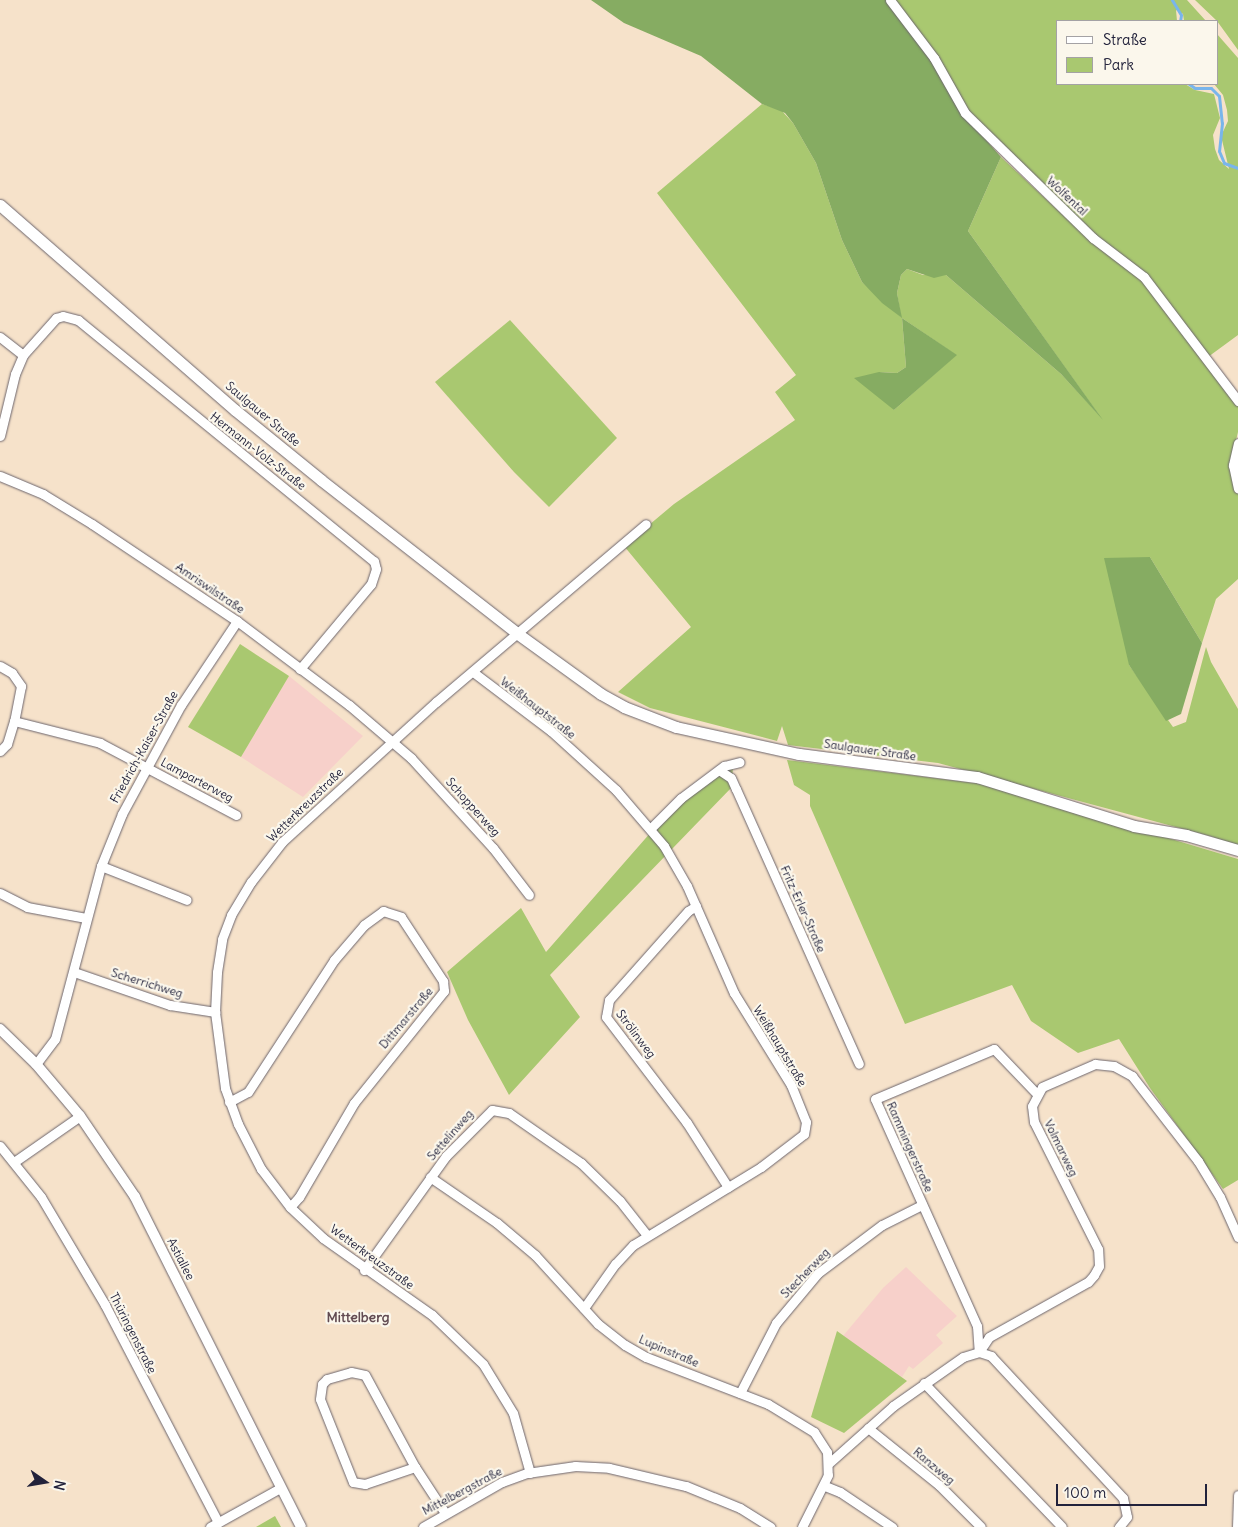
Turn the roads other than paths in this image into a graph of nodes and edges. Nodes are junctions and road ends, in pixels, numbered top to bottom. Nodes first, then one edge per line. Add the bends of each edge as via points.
1 (890, 0) edge
2 (0, 205) edge
3 (0, 337) edge
4 (23, 355) junction
5 (1238, 401) edge
6 (0, 436) edge
7 (1238, 443) edge
8 (0, 476) edge
9 (1238, 488) edge
10 (646, 524) dead end
11 (236, 621) junction
12 (518, 634) junction
13 (0, 666) edge
14 (300, 669) junction
15 (473, 672) junction
16 (14, 721) junction
17 (394, 741) junction
18 (0, 751) edge
19 (740, 762) dead end
20 (146, 766) junction
21 (719, 770) junction
22 (236, 815) dead end
23 (651, 828) junction
24 (1238, 850) edge
25 (101, 866) junction
26 (0, 893) edge
27 (529, 894) dead end
28 (187, 900) dead end
29 (696, 906) junction
30 (86, 918) junction
31 (74, 972) junction
32 (214, 1012) junction
33 (0, 1030) edge
34 (36, 1064) junction
35 (858, 1064) dead end
36 (1036, 1092) junction
37 (229, 1102) junction
38 (80, 1116) junction
39 (0, 1146) edge
40 (14, 1162) junction
41 (430, 1177) junction
42 (728, 1187) junction
43 (922, 1205) junction
44 (290, 1207) junction
45 (646, 1234) junction
46 (1238, 1237) edge
47 (364, 1270) junction
48 (584, 1308) junction
49 (979, 1352) junction
50 (924, 1383) junction
51 (740, 1392) junction
52 (868, 1428) junction
53 (828, 1464) junction
54 (415, 1467) junction
55 (530, 1473) junction
56 (825, 1486) junction
57 (280, 1488) junction
58 (1238, 1495) edge
59 (445, 1513) junction
60 (214, 1524) edge
61 (759, 1524) edge
62 (301, 1527) edge
63 (423, 1527) edge
64 (770, 1527) edge
65 (802, 1527) edge
66 (892, 1527) edge
67 (980, 1527) edge
68 (1062, 1527) edge
69 (1119, 1527) edge
70 (1237, 1527) edge

1 - 5 street, Wolfental via 929,50 965,113 1081,227 1144,276
2 - 12 main road, Saulgauer Straße via 235,410
3 - 4 street
4 - 6 street, Hermann-Volz-Straße via 15,374
4 - 14 street, Hermann-Volz-Straße via 56,318 63,316 78,320 374,561 376,570 372,584
7 - 9 street via 1233,465
8 - 11 street, Amriswilstraße via 43,494
10 - 12 street
11 - 14 street, Amriswilstraße
11 - 20 street, Friedrich-Kaiser-Straße
12 - 15 street, Wetterkreuzstraße
12 - 24 main road, Saulgauer Straße via 600,694 676,727 799,754 977,778 1134,826 1186,835
13 - 16 street via 12,673 22,686
14 - 17 street, Amriswilstraße
15 - 17 street, Wetterkreuzstraße
15 - 23 street, Weißhauptstraße via 564,742
16 - 18 street via 7,744
16 - 20 street, Lamparterweg via 100,743
17 - 27 street, Schopperweg via 459,809
17 - 32 street, Wetterkreuzstraße via 282,842 251,882 222,939
19 - 21 street
20 - 22 street, Lamparterweg
20 - 25 street, Friedrich-Kaiser-Straße
21 - 23 street via 681,798
21 - 35 street, Fritz-Erler-Straße via 731,778
23 - 29 street, Weißhauptstraße via 676,864
25 - 28 street
25 - 30 street, Friedrich-Kaiser-Straße
26 - 30 street via 27,906
29 - 42 street, Weißhauptstraße via 734,993 791,1085 806,1122 800,1138
29 - 42 street, Strölinweg via 609,1000 606,1017 687,1123
30 - 31 street, Friedrich-Kaiser-Straße
31 - 32 street, Scherrichweg via 170,1005
31 - 34 street, Friedrich-Kaiser-Straße via 55,1039
32 - 37 street, Wetterkreuzstraße
33 - 34 street, Astiallee
34 - 38 street, Astiallee
36 - 43 street, Rammingerstraße via 994,1049 875,1099
36 - 46 street via 1095,1064 1123,1070 1132,1076 1198,1161 1220,1197
36 - 49 street, Volmarweg via 1032,1106 1034,1122 1098,1249 1099,1266 1088,1282 989,1336
37 - 44 street, Wetterkreuzstraße via 261,1169
37 - 44 street, Dittmarstraße via 248,1092 334,960 364,925 383,911 401,916 443,981 444,992 354,1103
38 - 40 street
38 - 57 street, Astiallee via 135,1197
39 - 40 street, Thüringenstraße
40 - 60 street, Thüringenstraße via 41,1198 105,1305
41 - 45 street, Settelinweg via 484,1115 499,1109 581,1162 620,1200
41 - 47 street, Settelinweg
41 - 48 street, Lupinstraße via 516,1238 551,1270
42 - 45 street, Weißhauptstraße
43 - 49 street, Rammingerstraße via 977,1326
43 - 51 street, Stecherweg via 882,1225 818,1273 776,1323
44 - 47 street, Wetterkreuzstraße
45 - 48 street, Weißhauptstraße via 614,1264
47 - 55 street, Wetterkreuzstraße via 432,1315 483,1364 512,1413
48 - 51 street, Lupinstraße via 609,1334 646,1357
49 - 50 street via 963,1357
49 - 69 street via 991,1356 1123,1498 1128,1516
50 - 52 street
50 - 68 street
51 - 53 street, Lupinstraße via 794,1417 814,1432 827,1452
52 - 53 street
52 - 67 street, Ranzweg via 939,1485
53 - 56 street, Lupinstraße
54 - 54 street via 365,1375 351,1372 327,1379 322,1384 320,1399 354,1482 365,1484
54 - 59 street
55 - 59 street, Mittelbergstraße via 502,1482
55 - 61 street, Mittelbergstraße via 590,1466 641,1474 722,1500
56 - 65 street, Lupinstraße
56 - 66 street
57 - 60 street
57 - 62 street, Astiallee
58 - 70 street
59 - 63 street, Mittelbergstraße
61 - 64 street, Mittelbergstraße

